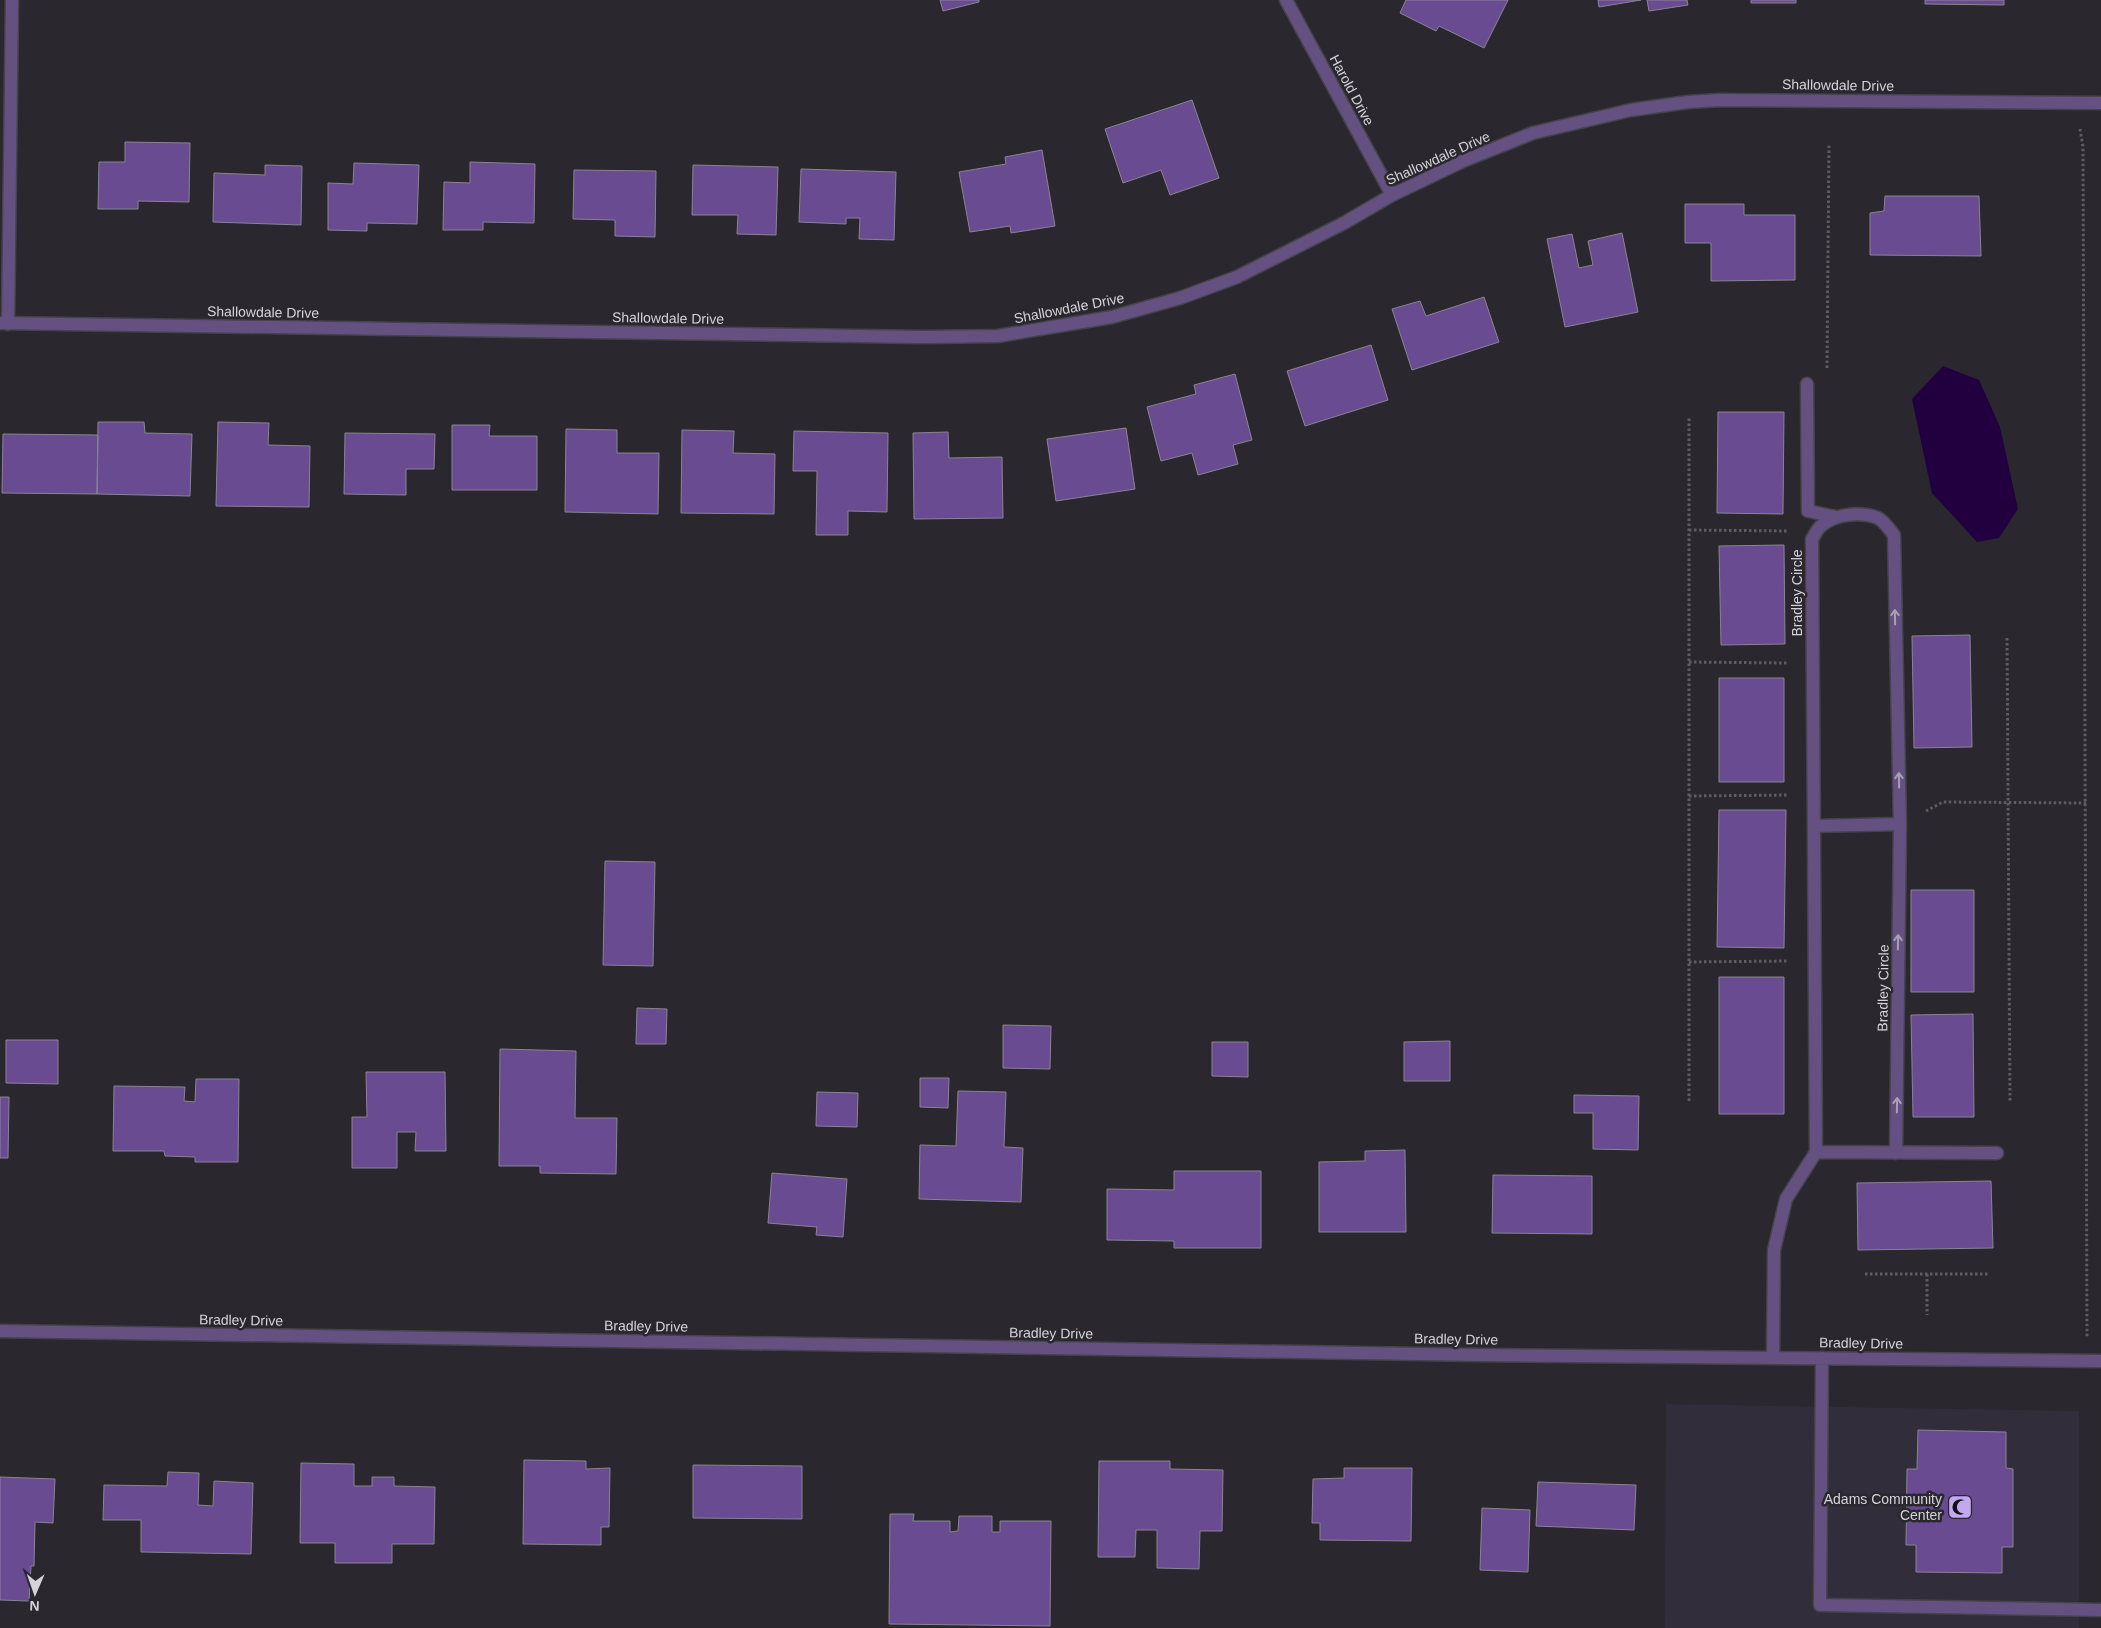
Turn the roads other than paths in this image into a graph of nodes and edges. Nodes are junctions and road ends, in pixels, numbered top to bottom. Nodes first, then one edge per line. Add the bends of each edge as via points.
1 (12, 0) edge
2 (1286, 0) edge
3 (2101, 103) edge
4 (1392, 195) junction
5 (4, 324) edge
6 (1807, 384) road end
7 (1836, 517) junction
8 (1900, 824) junction
9 (1815, 826) junction
10 (1816, 1152) junction
11 (1896, 1153) junction
12 (1997, 1153) dead end
13 (0, 1331) edge
14 (1773, 1357) junction
15 (1822, 1358) junction
16 (2101, 1361) edge
17 (2101, 1610) edge

1 - 5 street
2 - 4 street, Harold Drive
3 - 4 street, Shallowdale Drive via 1771,99 1688,102 1630,110 1533,133 1463,161
4 - 5 street, Shallowdale Drive via 1237,277 1188,295 1112,317 998,336
6 - 7 street via 1808,511
8 -> 7 street, Bradley Circle via 1894,535 1878,518 1861,514
7 - 9 street, Bradley Circle via 1819,527 1812,539
8 - 9 street
11 -> 8 street, Bradley Circle
9 - 10 street, Bradley Circle
10 - 11 street
10 - 14 street via 1786,1199 1774,1250
11 - 12 street
13 - 14 street, Bradley Drive
14 - 15 street, Bradley Drive
15 - 16 street, Bradley Drive
15 - 17 street via 1820,1605

